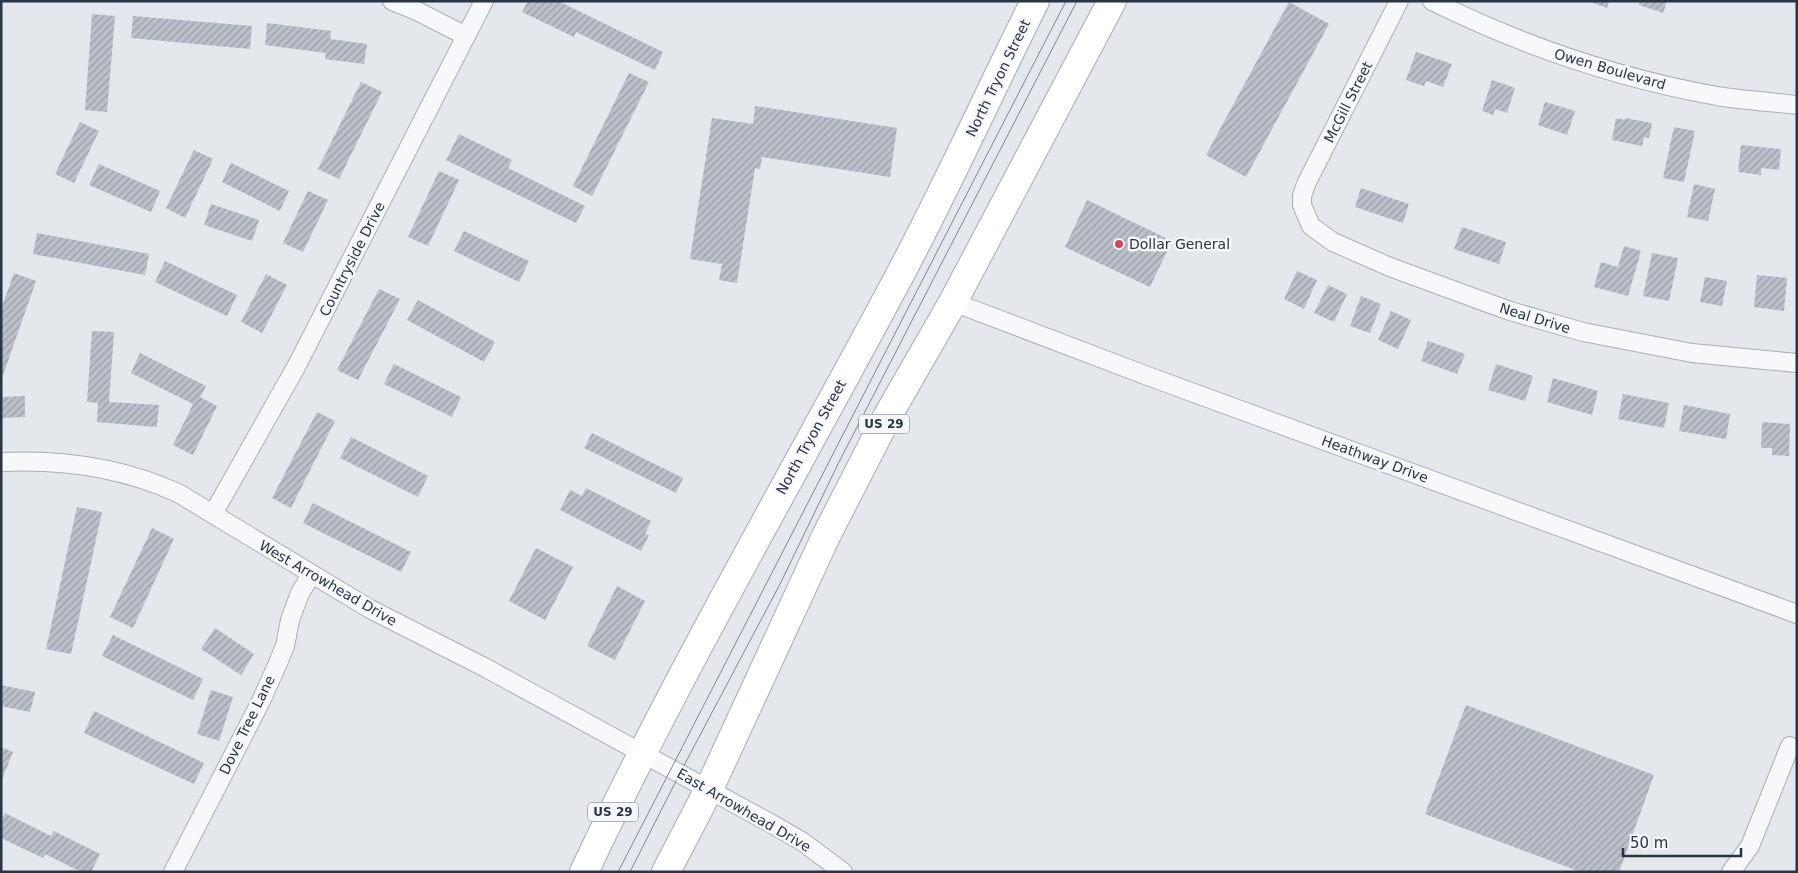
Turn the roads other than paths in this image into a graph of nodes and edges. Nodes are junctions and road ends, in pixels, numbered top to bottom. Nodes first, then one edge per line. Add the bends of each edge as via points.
1 (392, 1) edge
2 (484, 1) edge
3 (1035, 1) edge
4 (1112, 1) edge
5 (1399, 1) edge
6 (1432, 1) edge
7 (466, 36) junction
8 (1797, 105) edge
9 (1302, 205) joint
10 (953, 302) junction
11 (1797, 363) edge
12 (1, 462) edge
13 (213, 514) junction
14 (311, 575) junction
15 (1797, 614) edge
16 (1790, 746) dead end
17 (642, 753) junction
18 (708, 789) junction
19 (173, 872) edge
20 (584, 872) edge
21 (666, 872) edge
22 (843, 872) edge
23 (1731, 872) edge

1 - 7 street
2 - 7 street, Countryside Drive
3 - 17 main road, North Tryon Street / US 29 via 896,282
4 - 10 main road, US 29
5 - 9 street, McGill Street via 1306,184
6 - 8 street, Owen Boulevard via 1518,40 1605,71 1719,96
7 - 13 street, Countryside Drive via 296,367
9 - 11 street, Neal Drive via 1312,226 1333,242 1390,267 1510,311 1583,332 1658,347
10 - 15 street, Heathway Drive
10 - 18 main road, US 29 via 887,417 826,536
12 - 13 street, West Arrowhead Drive via 32,460 93,465 160,484
13 - 14 street, West Arrowhead Drive
14 - 17 street, West Arrowhead Drive
14 - 19 street, Dove Tree Lane via 300,593 285,646 274,671
16 - 23 street via 1750,846
17 - 18 street, East Arrowhead Drive
17 - 20 main road, North Tryon Street / US 29
18 - 21 main road, US 29
18 - 22 street, East Arrowhead Drive via 803,842

